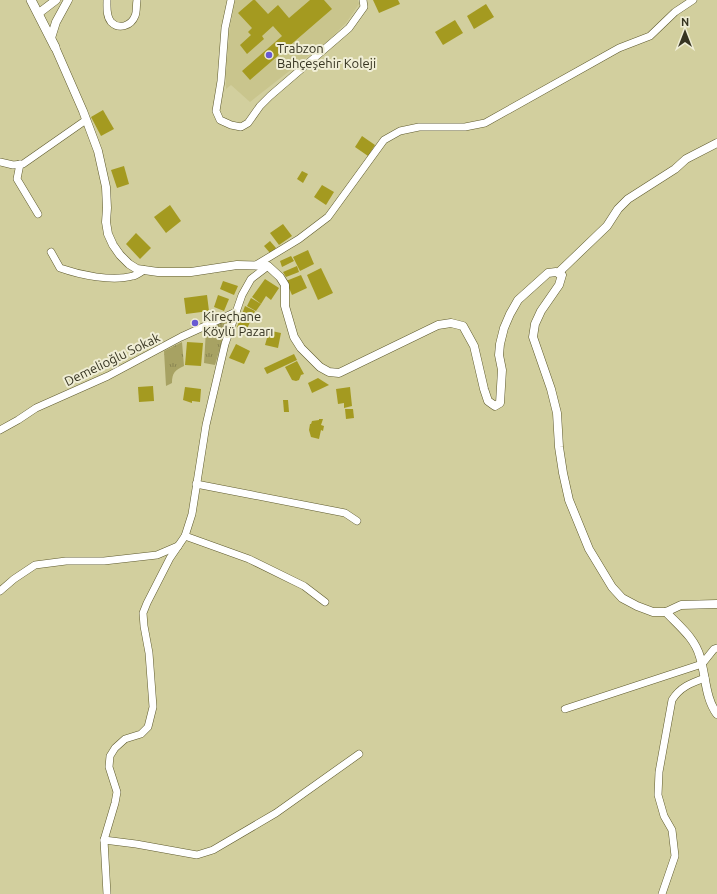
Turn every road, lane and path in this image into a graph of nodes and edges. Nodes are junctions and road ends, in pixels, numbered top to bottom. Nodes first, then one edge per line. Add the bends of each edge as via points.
1 (56, 0) edge
2 (68, 0) edge
3 (107, 0) edge
4 (137, 0) edge
5 (231, 0) edge
6 (363, 0) edge
7 (693, 0) edge
8 (34, 1) edge
9 (39, 13) junction
10 (53, 43) junction
11 (86, 120) junction
12 (717, 143) edge
13 (0, 162) edge
14 (20, 164) junction
15 (38, 214) dead end
16 (51, 252) dead end
17 (256, 265) junction
18 (268, 266) junction
19 (144, 270) junction
20 (558, 273) junction
21 (236, 312) junction
22 (0, 430) edge
23 (196, 484) junction
24 (357, 521) dead end
25 (186, 536) junction
26 (178, 546) junction
27 (0, 591) edge
28 (325, 602) dead end
29 (717, 604) edge
30 (666, 612) junction
31 (717, 648) edge
32 (702, 664) junction
33 (705, 678) junction
34 (565, 709) dead end
35 (717, 714) edge
36 (359, 754) dead end
37 (104, 840) junction
38 (107, 894) edge
39 (662, 894) edge

1 - 9 street
2 - 10 street via 56,22
3 - 4 street via 107,14 111,22 124,26 135,16
5 - 6 street via 225,28 216,111 220,120 241,127 248,124 270,96 349,28 364,7
7 - 17 street via 675,12 650,36 619,48 485,123 465,127 419,127 400,131 384,140 328,217 299,239
8 - 9 main road
9 - 10 main road
10 - 11 street
11 - 14 street
11 - 19 street via 98,151 106,187 106,222 112,245 129,264
12 - 20 street via 686,159 628,199 607,226
13 - 14 street
14 - 15 street via 17,179
16 - 19 street via 60,268 74,273 106,278 133,276
17 - 18 street
17 - 19 street via 237,265 191,272
18 - 20 street via 280,277 284,285 284,306 294,338 320,367 329,372 339,373 438,325 451,323 463,326 474,346 484,389 488,400 495,406 500,403 500,344 510,314 518,300 548,273
18 - 21 street via 251,279
20 - 30 street via 562,275 560,285 541,311 533,337 545,368 557,413 561,460 569,500 589,549 612,587 622,598 637,606 653,612
21 - 22 street, Demelioğlu Sokak via 181,337 108,376 36,408
21 - 23 street via 225,344 206,425
23 - 24 street via 346,513
23 - 25 street
25 - 26 street
25 - 28 street via 249,559 304,586
26 - 27 street via 157,555 34,565
26 - 37 street via 153,590 144,613 150,653 153,707 148,727 141,734 125,739 110,756 109,767 117,792
29 - 30 street via 681,605
30 - 32 street via 692,639
31 - 32 street
32 - 33 street
32 - 34 street
33 - 35 street
33 - 39 street via 686,686 677,692 672,700 658,795 664,816 672,830 675,856
36 - 37 street via 276,813 213,850 198,855
37 - 38 street

